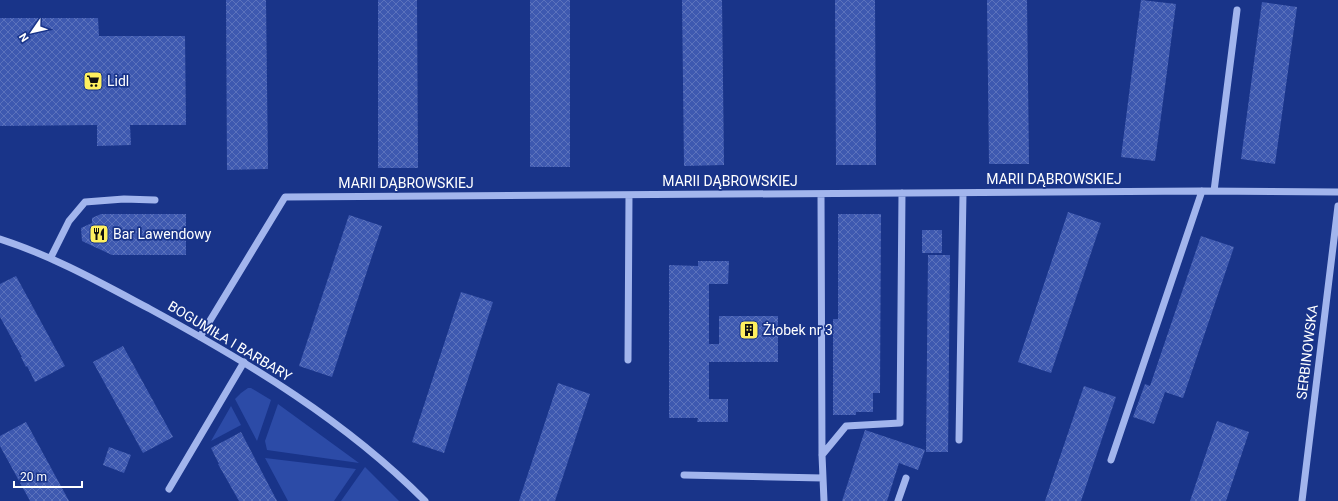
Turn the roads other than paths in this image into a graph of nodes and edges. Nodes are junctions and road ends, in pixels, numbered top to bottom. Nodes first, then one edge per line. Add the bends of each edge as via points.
1 (1237, 10) dead end
2 (1202, 191) junction
3 (1214, 191) junction
4 (1338, 192) edge
5 (902, 193) junction
6 (963, 193) junction
7 (821, 194) junction
8 (629, 195) junction
9 (155, 200) dead end
10 (1338, 206) edge
11 (0, 238) edge
12 (51, 257) junction
13 (200, 337) junction
14 (628, 360) dead end
15 (244, 362) junction
16 (959, 440) dead end
17 (822, 455) junction
18 (1111, 460) dead end
19 (684, 475) dead end
20 (823, 478) junction
21 (906, 478) dead end
22 (169, 489) dead end
23 (425, 501) edge
24 (824, 501) edge
25 (898, 501) edge
26 (1302, 501) edge

1 - 3 street
2 - 3 street, MARII DĄBROWSKIEJ
2 - 6 street, MARII DĄBROWSKIEJ
2 - 18 street
3 - 4 street, MARII DĄBROWSKIEJ
5 - 6 street, MARII DĄBROWSKIEJ
5 - 7 street, MARII DĄBROWSKIEJ
5 - 17 street via 900,423 846,426
6 - 16 street
7 - 8 street, MARII DĄBROWSKIEJ
7 - 17 street
8 - 13 street, MARII DĄBROWSKIEJ via 285,197
8 - 14 street
9 - 12 street via 124,198 85,202 69,221
10 - 26 street, SERBINOWSKA
11 - 12 street, BOGUMIŁA I BARBARY
12 - 13 street, BOGUMIŁA I BARBARY
13 - 15 street, BOGUMIŁA I BARBARY
15 - 22 street
15 - 23 street, BOGUMIŁA I BARBARY via 366,446
17 - 20 street
19 - 20 street
20 - 24 street
21 - 25 street

